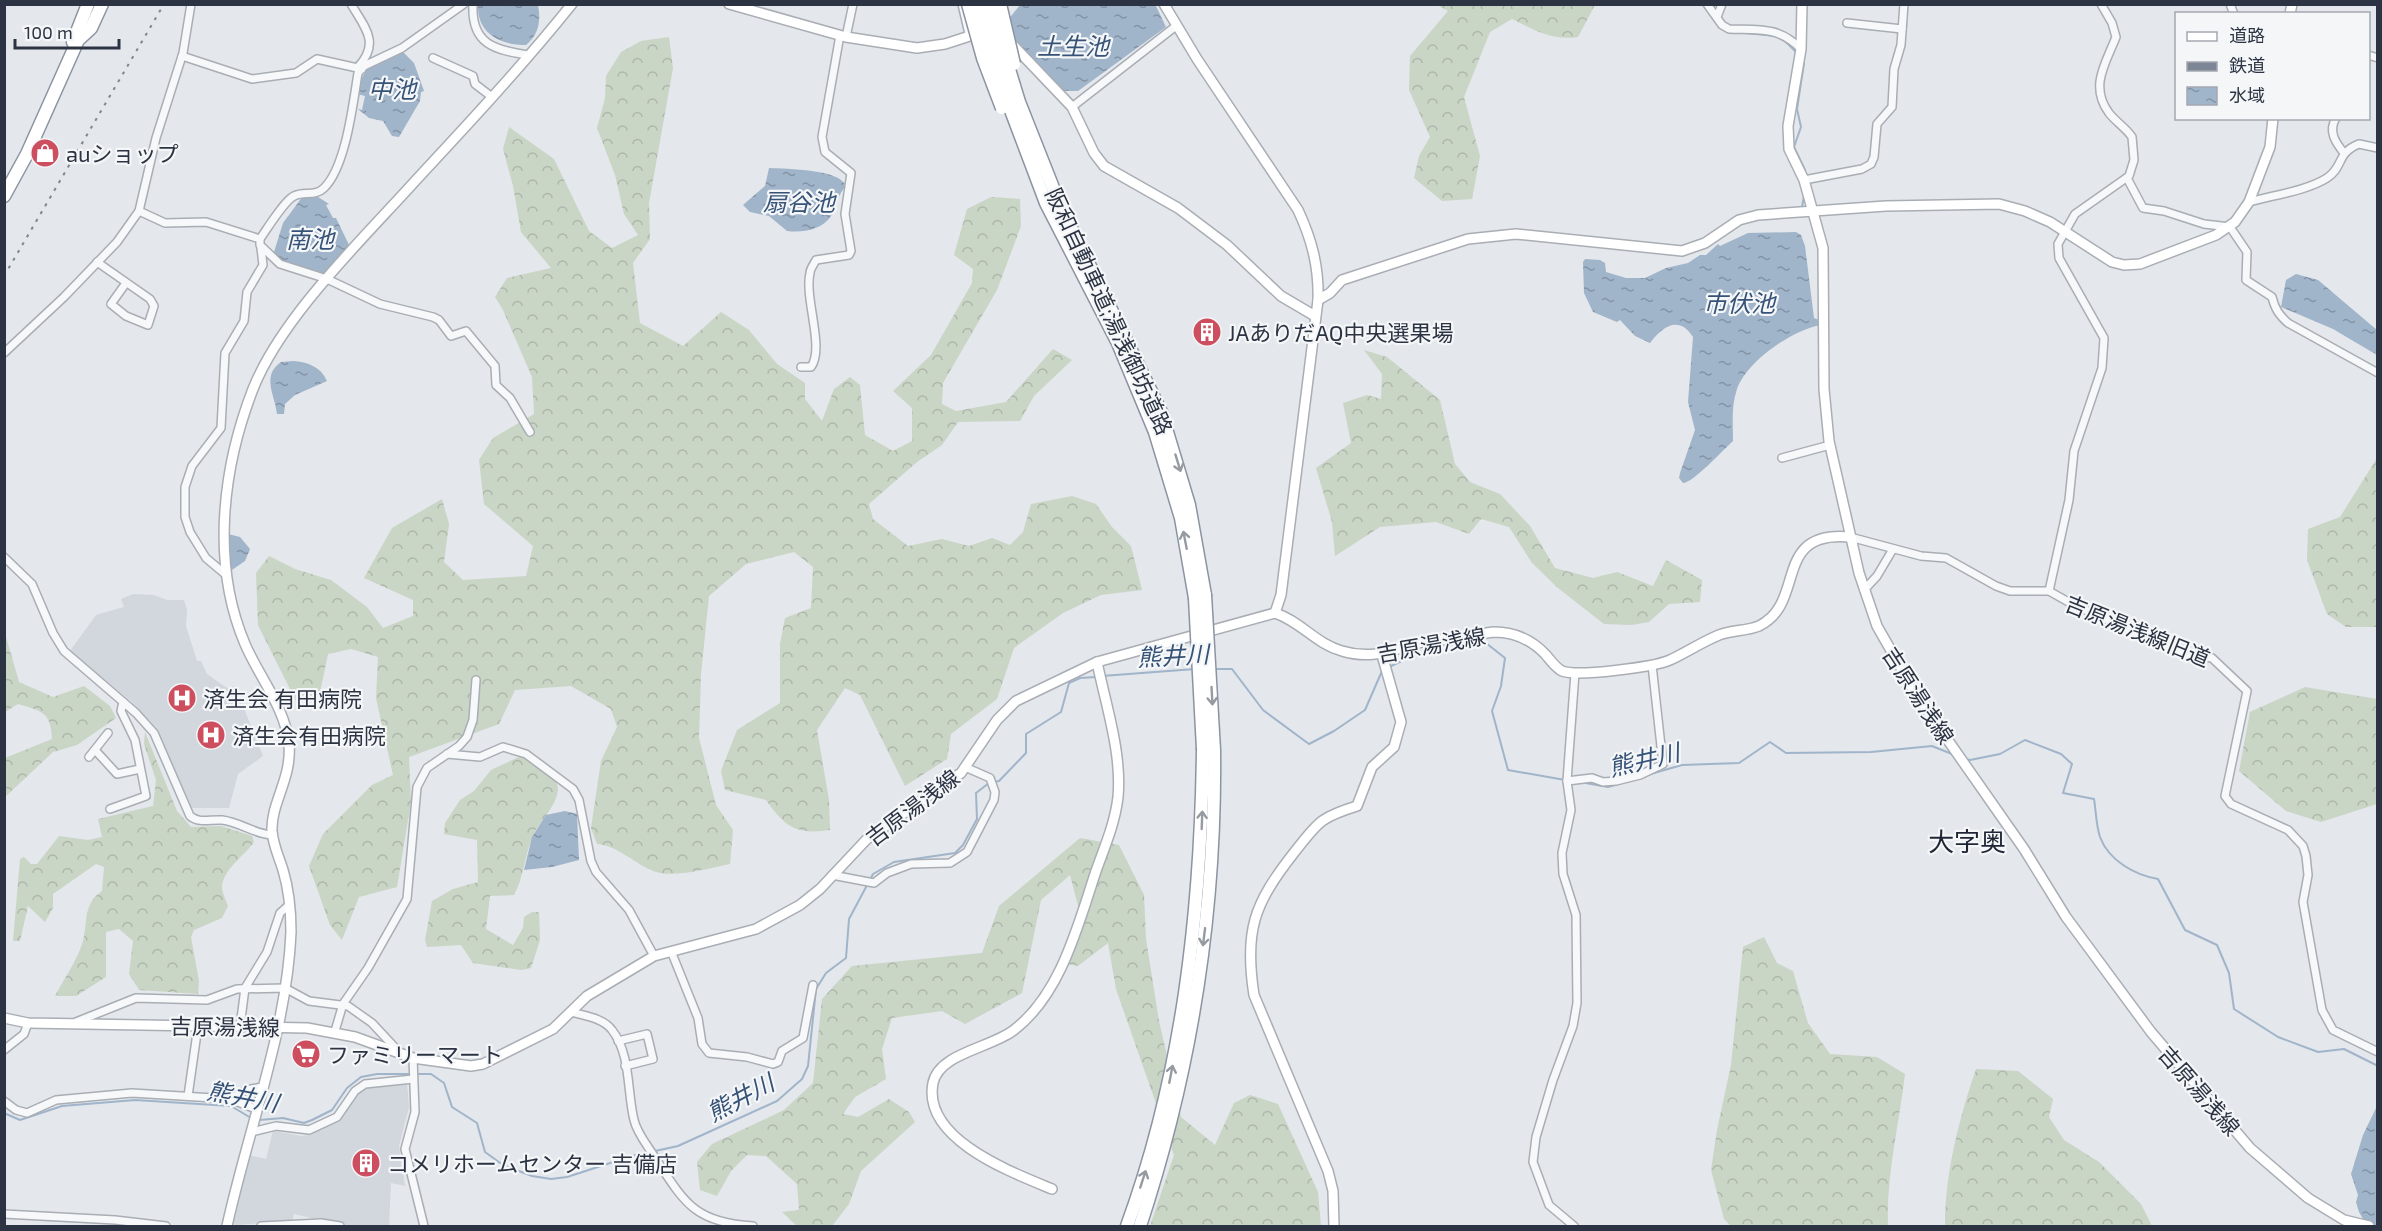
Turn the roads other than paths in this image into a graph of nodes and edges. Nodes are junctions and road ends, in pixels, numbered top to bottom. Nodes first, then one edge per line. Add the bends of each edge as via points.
1 (88, 4) edge
2 (94, 4) edge
3 (102, 4) edge
4 (191, 4) edge
5 (351, 4) edge
6 (464, 4) edge
7 (473, 4) edge
8 (572, 4) edge
9 (729, 4) edge
10 (853, 4) edge
11 (979, 4) edge
12 (989, 4) edge
13 (1000, 4) edge
14 (1164, 4) edge
15 (1707, 4) edge
16 (1722, 4) edge
17 (1802, 4) edge
18 (1904, 4) edge
19 (2101, 4) edge
20 (966, 5) edge
21 (1717, 18) junction
22 (1847, 23) dead end
23 (1176, 26) junction
24 (1902, 29) junction
25 (969, 34) junction
26 (843, 36) junction
27 (78, 40) junction
28 (1801, 48) junction
29 (182, 56) junction
30 (528, 56) junction
31 (433, 58) dead end
32 (360, 68) junction
33 (55, 94) junction
34 (492, 97) junction
35 (1014, 104) junction
36 (1072, 107) junction
37 (2273, 120) edge
38 (2335, 120) edge
39 (2378, 148) edge
40 (2344, 153) junction
41 (2127, 178) junction
42 (1804, 180) junction
43 (4, 196) edge
44 (2249, 202) junction
45 (139, 211) junction
46 (1814, 212) junction
47 (2230, 227) junction
48 (2065, 230) junction
49 (260, 239) junction
50 (261, 248) junction
51 (97, 262) junction
52 (327, 279) junction
53 (126, 283) junction
54 (1318, 300) junction
55 (1315, 316) junction
56 (4, 353) edge
57 (801, 367) dead end
58 (2378, 373) edge
59 (530, 432) dead end
60 (1830, 445) junction
61 (1782, 458) dead end
62 (1850, 537) junction
63 (1893, 549) junction
64 (4, 557) edge
65 (225, 574) junction
66 (1864, 590) junction
67 (2049, 591) junction
68 (1200, 597) junction
69 (1275, 613) junction
70 (1382, 655) junction
71 (1097, 662) junction
72 (1652, 665) junction
73 (1575, 673) junction
74 (476, 680) dead end
75 (123, 702) junction
76 (108, 733) dead end
77 (95, 750) junction
78 (447, 754) junction
79 (89, 757) dead end
80 (965, 767) junction
81 (140, 769) junction
82 (1568, 781) junction
83 (110, 809) dead end
84 (272, 835) junction
85 (832, 875) junction
86 (289, 905) junction
87 (671, 951) junction
88 (654, 956) junction
89 (813, 986) dead end
90 (245, 988) junction
91 (285, 988) junction
92 (343, 1004) junction
93 (571, 1012) junction
94 (4, 1018) edge
95 (28, 1023) junction
96 (70, 1024) junction
97 (198, 1026) junction
98 (277, 1026) junction
99 (240, 1027) junction
100 (334, 1031) junction
101 (618, 1041) junction
102 (4, 1050) edge
103 (2378, 1052) edge
104 (400, 1054) junction
105 (413, 1058) junction
106 (625, 1066) junction
107 (413, 1079) junction
108 (262, 1087) junction
109 (188, 1096) junction
110 (230, 1099) junction
111 (4, 1101) edge
112 (256, 1111) junction
113 (252, 1129) junction
114 (1164, 1131) junction
115 (1052, 1190) dead end
116 (4, 1214) edge
117 (166, 1227) edge
118 (227, 1227) edge
119 (261, 1227) edge
120 (340, 1227) edge
121 (424, 1227) edge
122 (753, 1227) edge
123 (1127, 1227) edge
124 (1140, 1227) edge
125 (1334, 1227) edge
126 (1574, 1227) edge
127 (2369, 1227) edge

1 - 33 highway
2 - 27 highway
3 - 27 highway via 90,28
4 - 29 street
5 - 32 street via 370,45
6 - 32 street via 402,48
7 - 30 street via 480,38 499,49
8 - 30 street
9 - 26 street
10 - 26 street
11 - 35 highway, 阪和自動車道;湯浅御坊道路, bridge
12 - 35 highway, 阪和自動車道;湯浅御坊道路, bridge
13 - 35 highway, bridge
14 - 23 street
15 - 21 street
16 - 21 street
17 - 28 street, 吉原湯浅線
18 - 24 street
19 - 41 street via 2116,37 2102,64 2099,87 2108,111 2133,137 2134,160
20 - 25 street
20 - 35 highway, bridge via 982,58
21 - 28 street via 1729,29 1785,34
22 - 24 street
23 - 36 street
23 - 54 street via 1298,210 1311,237 1317,263
24 - 42 street via 1892,107 1877,124 1871,164
25 - 26 street via 945,44 917,48
25 - 36 street via 995,33 1010,42
26 - 57 street via 822,137 825,152 851,173 845,214 851,251 849,255 816,260 810,273 814,363
27 - 33 highway
28 - 42 street, 吉原湯浅線 via 1788,135 1790,150
29 - 32 street via 252,79 296,73 317,59
29 - 45 street
30 - 34 street
31 - 34 street via 473,76 476,84
32 - 49 street via 333,176 324,189 291,199
33 - 43 highway
34 - 52 street
68 -> 35 highway, 阪和自動車道;湯浅御坊道路 via 1155,432 1128,364 1046,202
35 -> 68 highway, 阪和自動車道;湯浅御坊道路 via 1161,412 1189,506
36 - 55 street via 1104,166 1178,208 1227,245 1281,296
37 - 44 street via 2271,147
38 - 40 street via 2333,137
39 - 40 street via 2359,144
40 - 44 street via 2326,179
41 - 47 street via 2143,208
41 - 48 street via 2080,208
42 - 46 street, 吉原湯浅線
44 - 47 street
45 - 49 street via 165,223 206,222
45 - 51 street
46 - 48 street via 1988,203 2025,211
46 - 54 street via 1758,215 1740,220 1705,243 1682,252 1516,234 1468,239 1342,280 1330,294
46 - 60 street, 吉原湯浅線 via 1823,248 1824,388
47 - 48 street via 2174,252 2129,265 2112,262
47 - 58 street via 2247,252 2246,280 2272,297 2280,316
48 - 67 street via 2058,244 2058,258 2104,338 2102,368 2073,451 2069,500
49 - 50 street
50 - 52 street via 280,264
50 - 65 street via 263,265 247,292 243,321 225,354 221,428 192,466 185,488 184,517 190,532 207,558
51 - 53 street
51 - 56 street
52 - 59 street via 380,304 440,320 451,336 466,331 495,366 496,385 510,398
52 - 65 street via 266,362 253,390 230,481 224,522
53 - 53 street via 153,303 148,325 126,316 111,304
54 - 55 street
55 - 69 street via 1281,596
60 - 61 street
60 - 62 street, 吉原湯浅線
62 - 63 street, 吉原湯浅線旧道
62 - 66 street, 吉原湯浅線
62 - 72 street via 1818,538 1803,549 1781,601 1759,626 1702,641
63 - 66 street
63 - 67 street, 吉原湯浅線旧道 via 1946,558 2010,591
64 - 75 street via 32,584 64,651
65 - 84 street via 240,630 288,736 287,775 275,809
66 - 127 street, 吉原湯浅線 via 1893,658 2066,917 2151,1032 2250,1148 2308,1198 2344,1220
67 - 103 street, 吉原湯浅線旧道 via 2179,652 2212,658 2247,692 2225,796 2231,804 2288,830 2303,846 2308,875 2303,902 2322,1010 2333,1030
68 - 114 highway, 阪和自動車道;湯浅御坊道路, bridge via 1214,813 1193,1017
69 - 70 street, 吉原湯浅線 via 1286,616 1324,644 1342,651
69 - 71 street, 吉原湯浅線
70 - 73 street, 吉原湯浅線 via 1429,640 1493,632 1534,643 1562,670
70 - 125 street via 1401,722 1394,747 1372,767 1357,806 1328,815 1318,823 1273,880 1257,911 1251,944 1254,995 1328,1171
71 - 80 street, 吉原湯浅線 via 1016,701
71 - 115 street via 1118,762 1118,797 1113,825 1056,977 1034,1012 1014,1030 993,1044 951,1058 933,1083 934,1112 942,1124 969,1148
72 - 73 street
72 - 82 street via 1663,764 1616,781
73 - 82 street
74 - 78 street via 473,720 467,737
75 - 81 street via 122,715 135,740
75 - 84 street via 154,733 190,816 195,820 224,820
76 - 77 street
77 - 79 street
77 - 81 street via 117,774
78 - 88 street via 480,757 503,747 525,754 573,789 596,872 629,910
78 - 92 street via 427,768 417,787 407,899
80 - 85 street, 吉原湯浅線 via 945,786 867,838
80 - 85 street via 990,778 995,792 967,852 950,863 911,864 886,873 874,883
81 - 83 street via 146,796
82 - 126 street via 1571,810 1562,853 1563,874 1576,915 1577,1003 1574,1026 1536,1137 1533,1162 1549,1205
84 - 86 street
85 - 87 street, 吉原湯浅線 via 782,917 756,929
86 - 90 street via 280,913 267,952
86 - 91 street via 291,930
87 - 88 street, 吉原湯浅線
87 - 89 street via 696,1012 702,1044 709,1053 778,1062 782,1051 803,1038
88 - 93 street, 吉原湯浅線 via 607,982
90 - 91 street
90 - 96 street via 207,1000 136,998
90 - 99 street
91 - 92 street via 309,1000
91 - 98 street
92 - 100 street
92 - 104 street via 372,1023
93 - 101 street via 602,1022
93 - 105 street, 吉原湯浅線 via 553,1029 483,1064 471,1066
94 - 95 street, 吉原湯浅線
95 - 96 street, 吉原湯浅線
95 - 102 street via 24,1034
96 - 97 street, 吉原湯浅線
97 - 99 street, 吉原湯浅線
97 - 109 street
98 - 99 street, 吉原湯浅線
98 - 100 street, 吉原湯浅線
98 - 108 street
100 - 104 street, 吉原湯浅線
101 - 106 street
101 - 106 street via 647,1034 653,1059
104 - 105 street, 吉原湯浅線
105 - 107 street
106 - 122 street via 634,1122 678,1192 693,1208 717,1223
107 - 113 street via 365,1084 355,1091 337,1118 309,1130 276,1126
107 - 121 street via 415,1112 405,1149
108 - 110 street
108 - 112 street
109 - 110 street
109 - 111 street via 128,1093 60,1099 27,1113
110 - 112 street
112 - 113 street
113 - 118 street
123 -> 114 highway, 阪和自動車道;湯浅御坊道路
114 - 124 highway, 阪和自動車道;湯浅御坊道路
116 - 117 street
119 - 120 street via 321,1222

